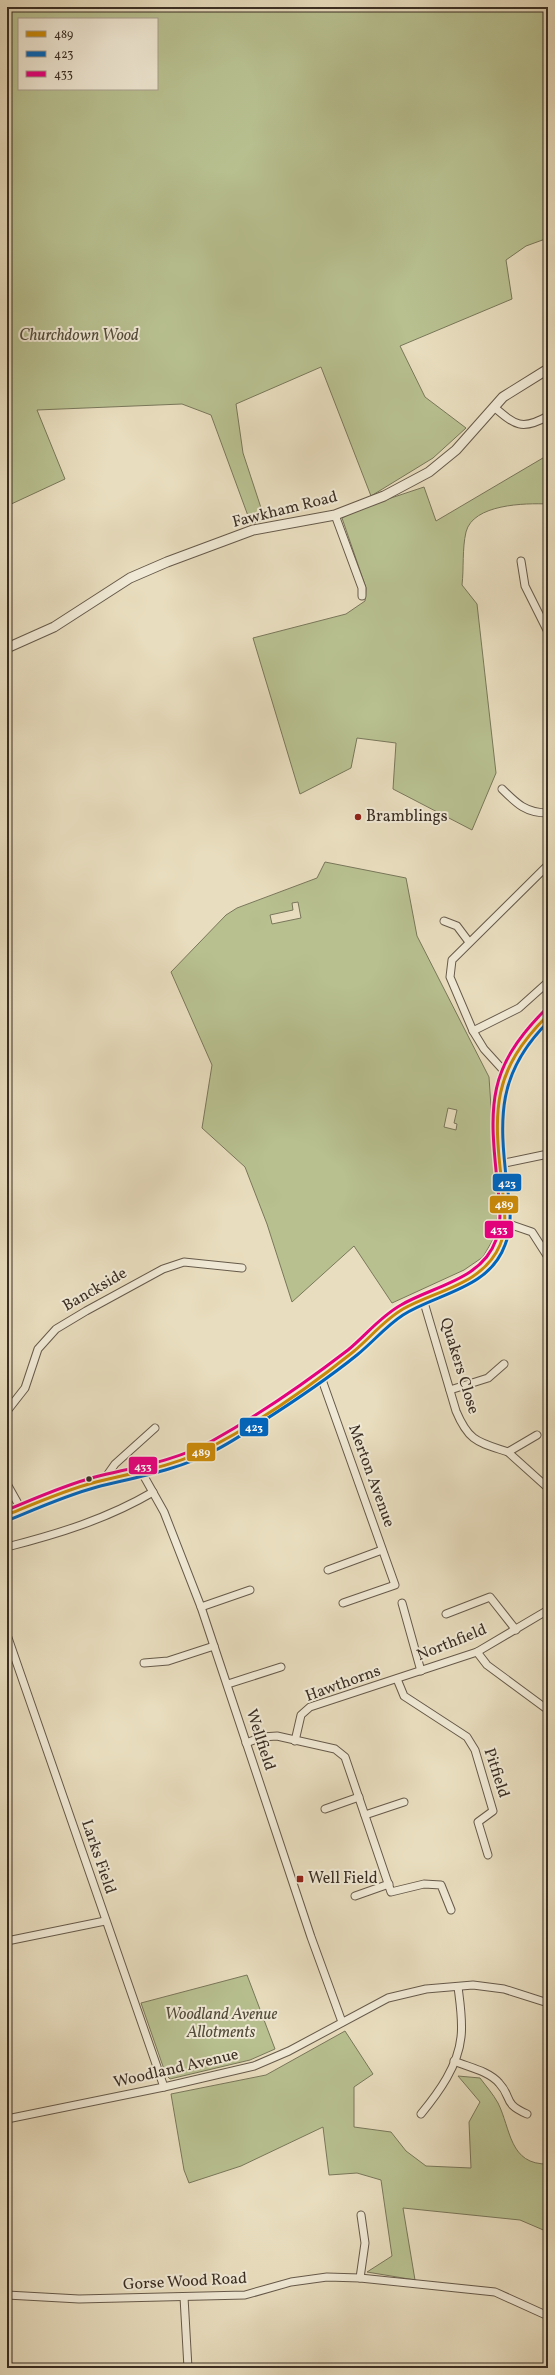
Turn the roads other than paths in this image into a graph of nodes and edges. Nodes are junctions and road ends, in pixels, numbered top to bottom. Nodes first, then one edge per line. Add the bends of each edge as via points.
1 (548, 369) edge
2 (494, 407) junction
3 (548, 416) edge
4 (335, 515) junction
5 (521, 561) dead end
6 (362, 596) dead end
7 (548, 632) edge
8 (7, 648) edge
9 (502, 789) dead end
10 (548, 814) edge
11 (548, 865) edge
12 (444, 921) dead end
13 (469, 942) junction
14 (548, 982) edge
15 (548, 1016) edge
16 (474, 1031) junction
17 (504, 1071) junction
18 (548, 1154) edge
19 (500, 1164) junction
20 (506, 1223) junction
21 (548, 1257) edge
22 (242, 1268) dead end
23 (423, 1300) junction
24 (504, 1364) dead end
25 (321, 1377) junction
26 (450, 1390) junction
27 (7, 1412) edge
28 (155, 1428) dead end
29 (537, 1435) dead end
30 (508, 1452) junction
31 (141, 1471) junction
32 (103, 1481) junction
33 (7, 1484) edge
34 (548, 1488) edge
35 (153, 1492) junction
36 (21, 1509) junction
37 (7, 1516) edge
38 (7, 1547) edge
39 (382, 1550) junction
40 (328, 1570) dead end
41 (250, 1590) dead end
42 (343, 1603) dead end
43 (402, 1603) dead end
44 (201, 1607) junction
45 (548, 1610) edge
46 (446, 1614) dead end
47 (516, 1630) junction
48 (7, 1635) edge
49 (214, 1646) junction
50 (477, 1652) junction
51 (144, 1663) dead end
52 (281, 1667) dead end
53 (421, 1671) junction
54 (397, 1679) junction
55 (228, 1684) junction
56 (548, 1710) edge
57 (295, 1741) junction
58 (246, 1743) junction
59 (359, 1797) junction
60 (404, 1802) dead end
61 (325, 1809) dead end
62 (365, 1815) junction
63 (488, 1855) dead end
64 (389, 1884) junction
65 (355, 1896) dead end
66 (450, 1910) dead end
67 (105, 1921) junction
68 (7, 1941) edge
69 (458, 1987) junction
70 (548, 2003) edge
71 (342, 2022) junction
72 (454, 2061) junction
73 (164, 2087) junction
74 (421, 2114) dead end
75 (527, 2114) dead end
76 (7, 2119) edge
77 (361, 2215) dead end
78 (360, 2278) junction
79 (7, 2295) edge
80 (184, 2297) junction
81 (548, 2316) edge
82 (188, 2368) edge

1 - 2 street, Fawkham Road via 503,397
2 - 3 street via 515,424 524,426
2 - 4 street, Fawkham Road via 456,450 429,472 384,496
4 - 6 street via 362,588
4 - 8 street, Fawkham Road via 253,530 168,562 130,578 54,627
5 - 7 street via 525,586
9 - 10 street via 519,806 533,813
11 - 13 street
12 - 13 street via 457,926
13 - 16 street via 452,960 450,977
14 - 16 street via 519,1008
15 - 17 street via 516,1050
16 - 17 street via 484,1050
17 - 19 street via 498,1094
18 - 19 street
19 - 20 street
20 - 21 street via 532,1232
20 - 23 street via 500,1247 486,1266 466,1280
22 - 27 street, Banckside via 184,1262 163,1269 86,1310 56,1330 38,1350 25,1388
23 - 25 street via 403,1308 384,1322 355,1350
23 - 26 street, Quakers Close
24 - 26 street via 488,1378
25 - 31 street via 210,1448
25 - 39 street, Merton Avenue
26 - 30 street, Quakers Close via 463,1428 477,1442
28 - 32 street via 115,1464
29 - 30 street
30 - 34 street
31 - 32 street
31 - 35 street, Wellfield
32 - 36 street
33 - 36 street
35 - 38 street via 122,1510 94,1521
35 - 44 street, Wellfield via 164,1512
36 - 37 street
39 - 40 street
39 - 42 street, Merton Avenue via 395,1585
41 - 44 street
43 - 53 street
44 - 49 street, Wellfield
45 - 47 street, Northfield
46 - 47 street, Northfield via 490,1597
47 - 50 street, Northfield
48 - 67 street, Larks Field
49 - 51 street via 168,1661
49 - 55 street, Wellfield
50 - 53 street, Northfield
50 - 56 street via 487,1665
52 - 55 street
53 - 54 street, Northfield
54 - 57 street, Hawthorns via 310,1707 301,1716
54 - 63 street, Pitfield via 404,1696 467,1737 475,1750 494,1811 478,1822
55 - 58 street, Wellfield
57 - 58 street via 277,1736 262,1737
57 - 59 street via 335,1749 346,1757
58 - 71 street, Wellfield
59 - 61 street
59 - 62 street
60 - 62 street
62 - 64 street
64 - 65 street
64 - 66 street via 391,1892 424,1884 441,1885
67 - 68 street
67 - 73 street, Larks Field
69 - 70 street, Woodland Avenue via 473,1985 504,1989
69 - 71 street, Woodland Avenue via 426,1989 388,1998
69 - 72 street via 461,2038
71 - 73 street, Woodland Avenue via 289,2051 254,2066
72 - 74 street via 439,2092
72 - 75 street via 487,2074 499,2082 513,2108
73 - 76 street, Woodland Avenue
77 - 78 street via 365,2243
78 - 80 street, Gorse Wood Road via 327,2277 291,2282 245,2296
78 - 81 street, Gorse Wood Road via 495,2292
79 - 80 street, Gorse Wood Road via 79,2300
80 - 82 street

